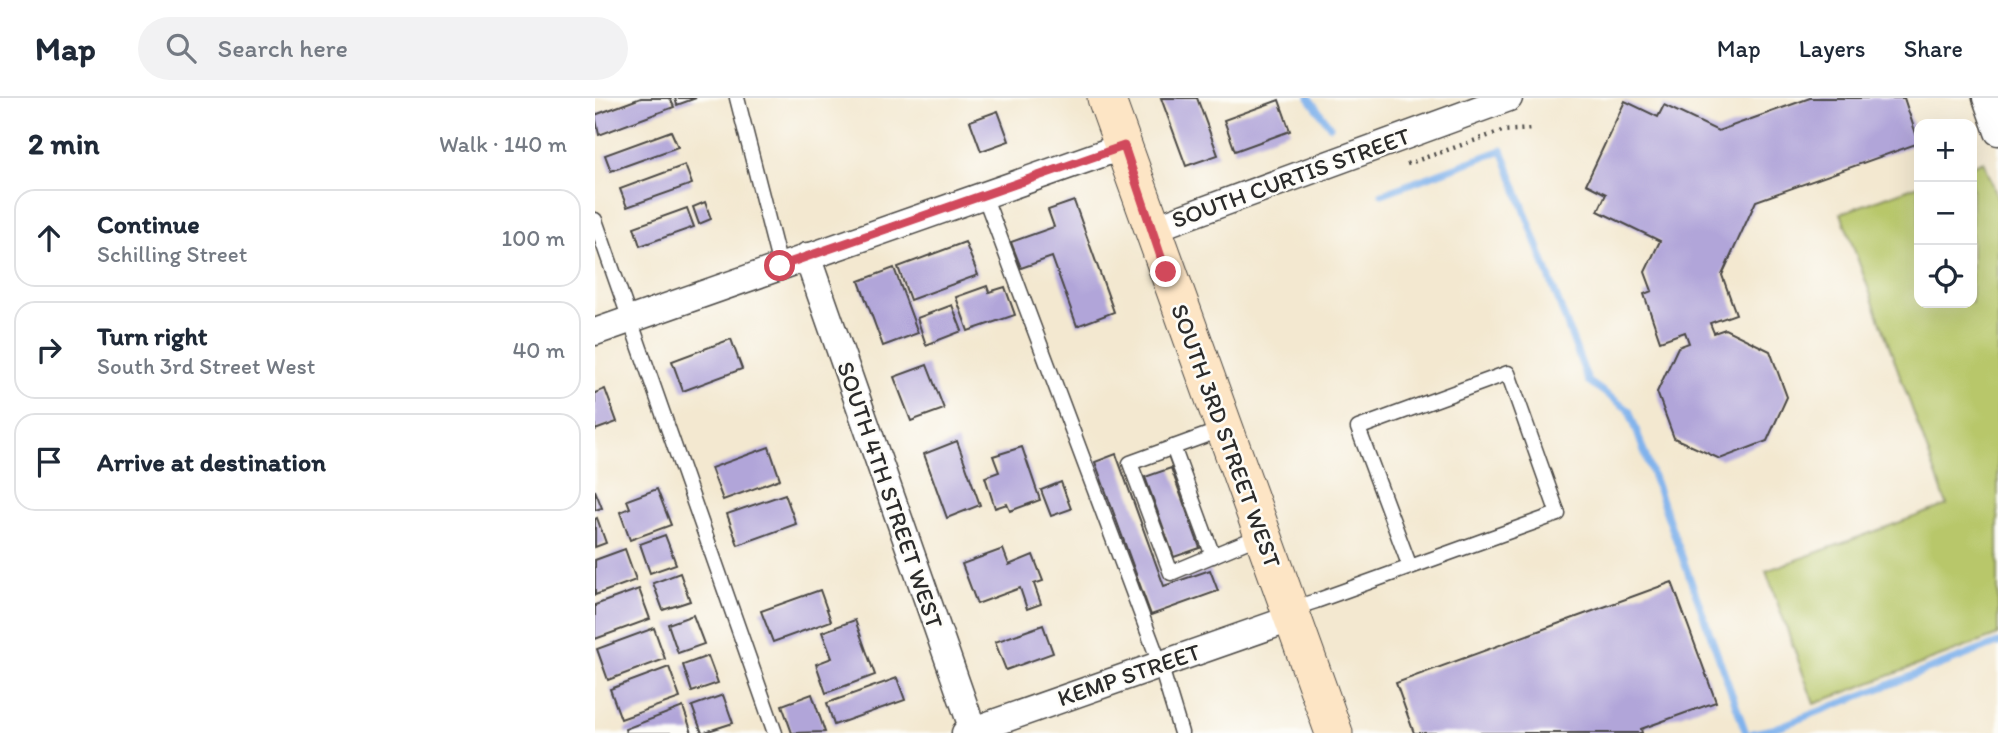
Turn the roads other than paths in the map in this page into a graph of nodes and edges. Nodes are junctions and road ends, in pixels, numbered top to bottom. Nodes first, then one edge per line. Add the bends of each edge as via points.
1 (737, 98) edge
2 (1106, 98) edge
3 (1509, 98) edge
4 (1986, 98) edge
5 (1998, 132) edge
6 (1124, 146) junction
7 (984, 195) junction
8 (595, 220) edge
9 (1152, 229) junction
10 (807, 256) junction
11 (780, 266) junction
12 (631, 319) junction
13 (595, 332) edge
14 (1223, 429) junction
15 (1173, 447) junction
16 (1262, 535) junction
17 (1213, 556) junction
18 (1410, 567) junction
19 (1291, 614) junction
20 (1160, 664) junction
21 (970, 732) edge
22 (775, 733) edge
23 (1181, 733) edge
24 (1333, 733) edge

1 - 11 lane
2 - 6 main road, SOUTH 3RD STREET WEST
3 - 9 street, SOUTH CURTIS STREET
4 - 5 street
6 - 7 street
6 - 9 main road, SOUTH 3RD STREET WEST
7 - 10 street
7 - 20 lane
8 - 12 lane
9 - 14 main road, SOUTH 3RD STREET WEST
10 - 11 street
10 - 21 street, SOUTH 4TH STREET WEST
11 - 12 street
12 - 13 street
12 - 22 lane
14 - 15 lane
14 - 16 main road, SOUTH 3RD STREET WEST
15 - 17 lane
15 - 17 lane via 1130,463 1171,573
16 - 17 lane
16 - 19 main road, SOUTH 3RD STREET WEST
18 - 18 lane via 1558,514 1508,373 1358,428
18 - 19 lane
19 - 20 street, KEMP STREET
19 - 24 main road, SOUTH 3RD STREET WEST
20 - 21 street, KEMP STREET
20 - 23 lane

